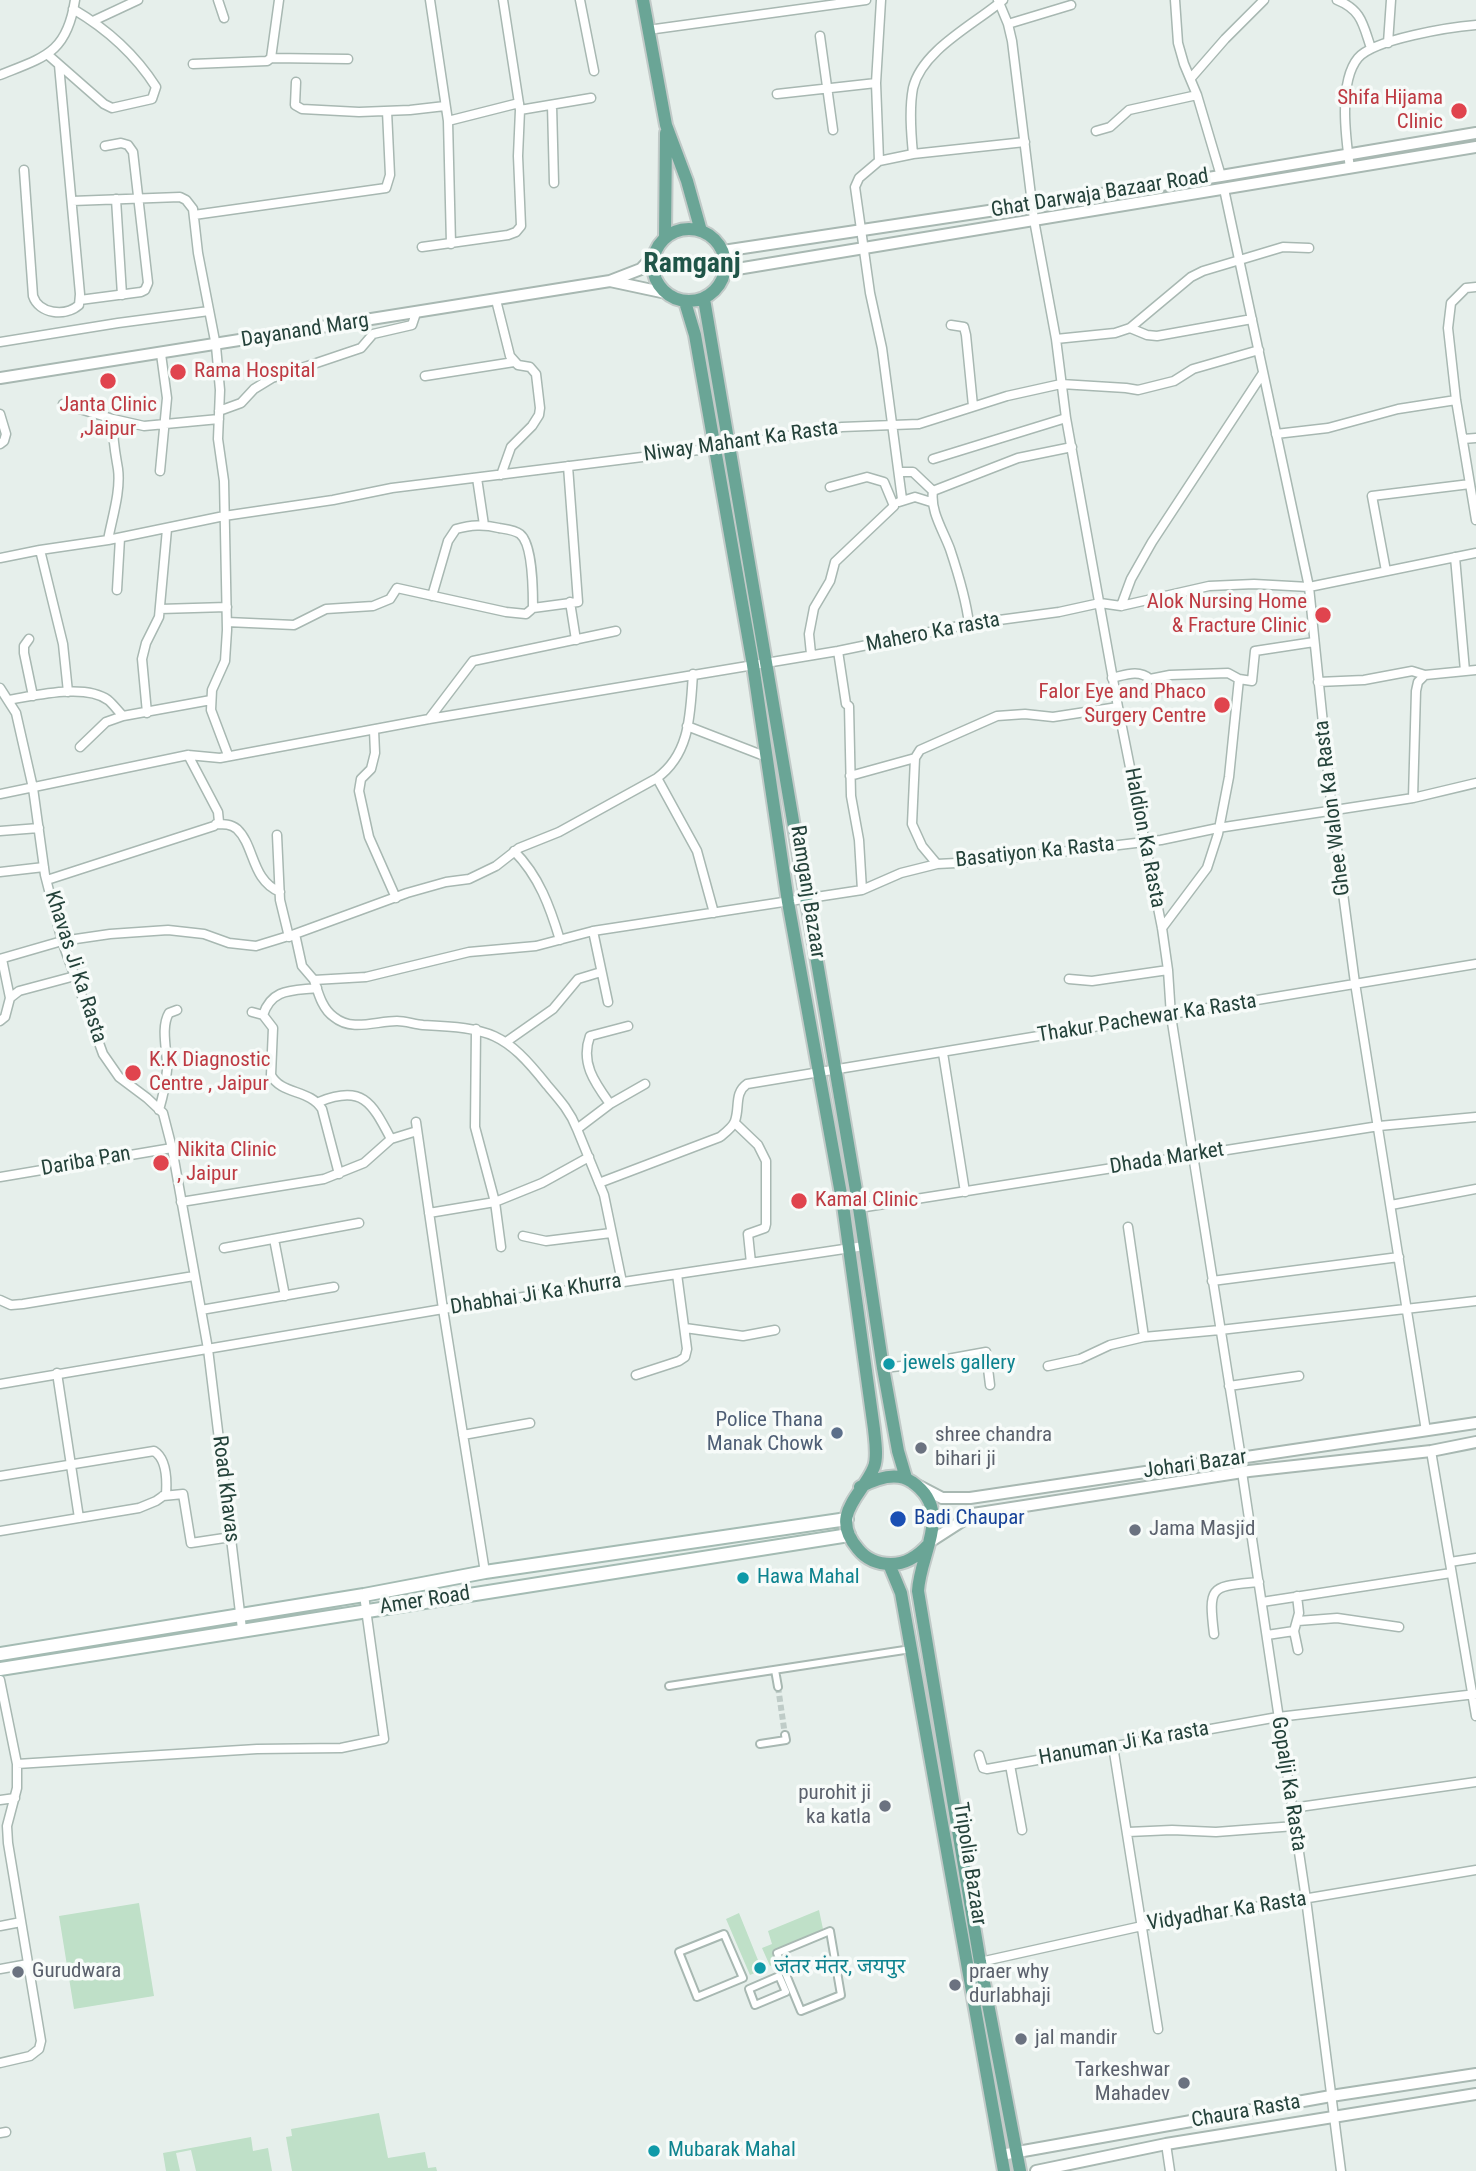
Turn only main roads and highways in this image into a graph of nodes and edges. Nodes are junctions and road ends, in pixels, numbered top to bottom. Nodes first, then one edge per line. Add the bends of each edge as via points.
1 (643, 0) edge
2 (667, 125) junction
3 (701, 231) junction
4 (665, 238) junction
5 (704, 299) junction
6 (685, 302) junction
7 (721, 447) junction
8 (759, 663) junction
9 (911, 1481) junction
10 (860, 1487) junction
11 (847, 1519) junction
12 (849, 1535) junction
13 (928, 1544) junction
14 (889, 1564) junction
15 (0, 1654) edge
16 (0, 1669) edge
17 (980, 1962) junction
18 (966, 1965) junction
19 (1004, 2171) edge
20 (1020, 2171) edge

1 - 2 main road
2 - 3 main road
2 - 4 main road
3 - 4 main road via 683,229
3 - 5 main road via 723,251 725,271 718,288
4 - 6 main road via 654,255 657,282 666,293
5 - 6 main road
5 - 7 main road, Ramganj Bazaar
6 - 7 main road, Ramganj Bazaar
7 - 8 main road, Ramganj Bazaar
8 - 9 main road, Ramganj Bazaar via 859,1208 898,1451
8 - 10 main road, Ramganj Bazaar via 788,902 843,1205 876,1448 874,1466
9 - 10 main road via 882,1478
9 - 13 main road via 931,1504 933,1531
10 - 11 main road
11 - 12 main road
11 - 15 main road, Amer Road via 485,1572
12 - 14 main road via 865,1556
12 - 16 main road, Amer Road
13 - 14 main road via 911,1560
13 - 17 main road, Tripolia Bazaar via 918,1591
14 - 18 main road, Tripolia Bazaar via 901,1593
17 - 18 main road
17 - 20 main road, Tripolia Bazaar
18 - 19 main road, Tripolia Bazaar

